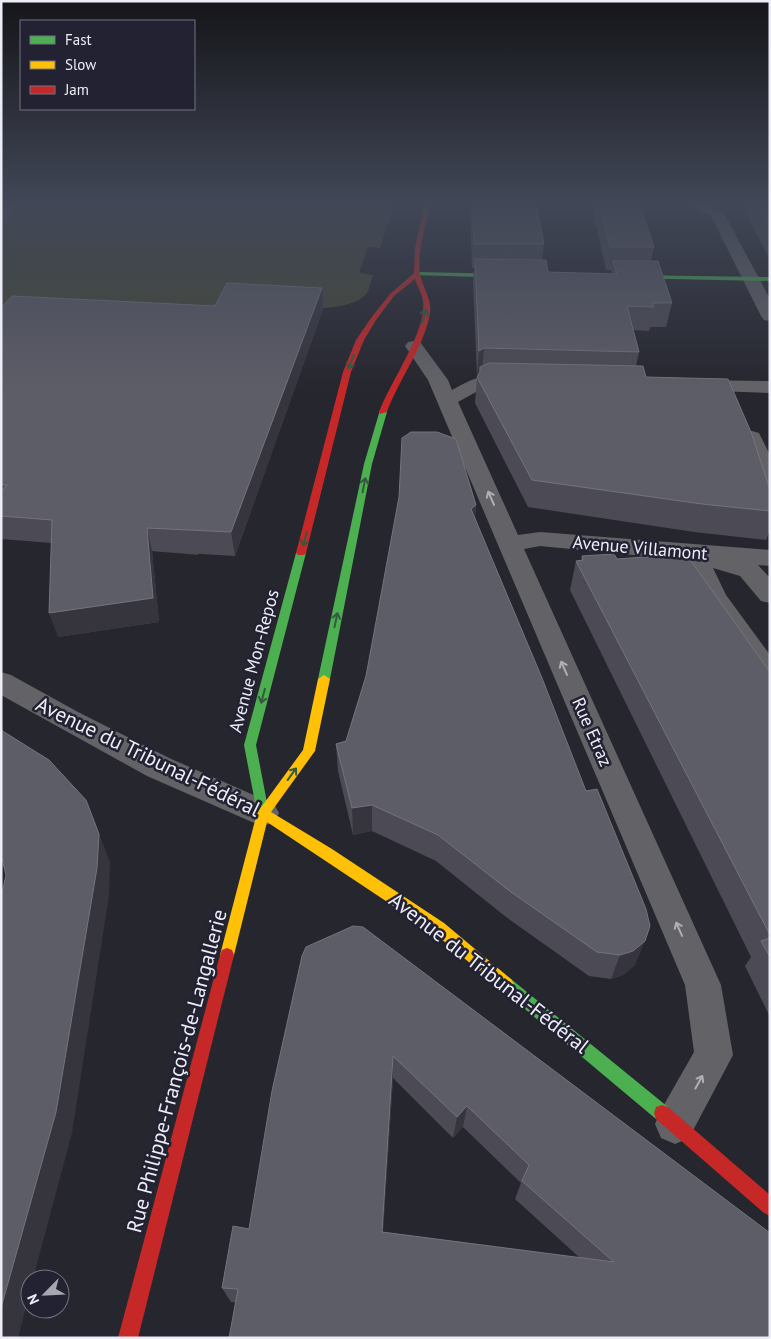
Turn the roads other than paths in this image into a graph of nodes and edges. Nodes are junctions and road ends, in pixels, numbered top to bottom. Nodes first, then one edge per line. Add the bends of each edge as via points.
1 (418, 264) edge
2 (745, 264) edge
3 (417, 274) junction
4 (526, 276) edge
5 (614, 277) edge
6 (752, 278) junction
7 (770, 279) edge
8 (770, 316) edge
9 (414, 346) junction
10 (529, 382) edge
11 (674, 385) edge
12 (770, 387) edge
13 (447, 400) junction
14 (752, 437) edge
15 (770, 484) edge
16 (511, 543) junction
17 (694, 553) junction
18 (770, 558) edge
19 (770, 595) edge
20 (770, 676) edge
21 (1, 682) edge
22 (263, 813) junction
23 (675, 1124) junction
24 (770, 1207) edge
25 (128, 1338) edge

1 - 3 main road
2 - 6 street
3 - 4 main road
9 -> 3 main road via 428,300
3 -> 22 main road, Avenue Mon-Repos via 392,295 360,340 331,431 318,492 250,745
5 - 6 main road
6 - 7 main road
6 - 8 street
9 - 13 street, Rue Etraz via 438,380
22 -> 9 main road via 309,751 368,464 388,395
10 - 13 street via 482,381
11 - 12 street via 734,394
16 -> 13 street, Rue Etraz
14 - 15 street
16 - 17 street, Avenue Villamont via 540,539
23 -> 16 street, Rue Etraz via 714,1055 703,984
17 - 18 street, Avenue Villamont
17 - 19 street via 749,570
17 - 20 street via 715,598
21 - 22 street, Avenue du Tribunal-Fédéral via 158,766
22 - 23 main road, Avenue du Tribunal-Fédéral via 439,928
22 - 25 main road, Rue Philippe-François-de-Langallerie
23 - 24 main road, Avenue du Tribunal-Fédéral

